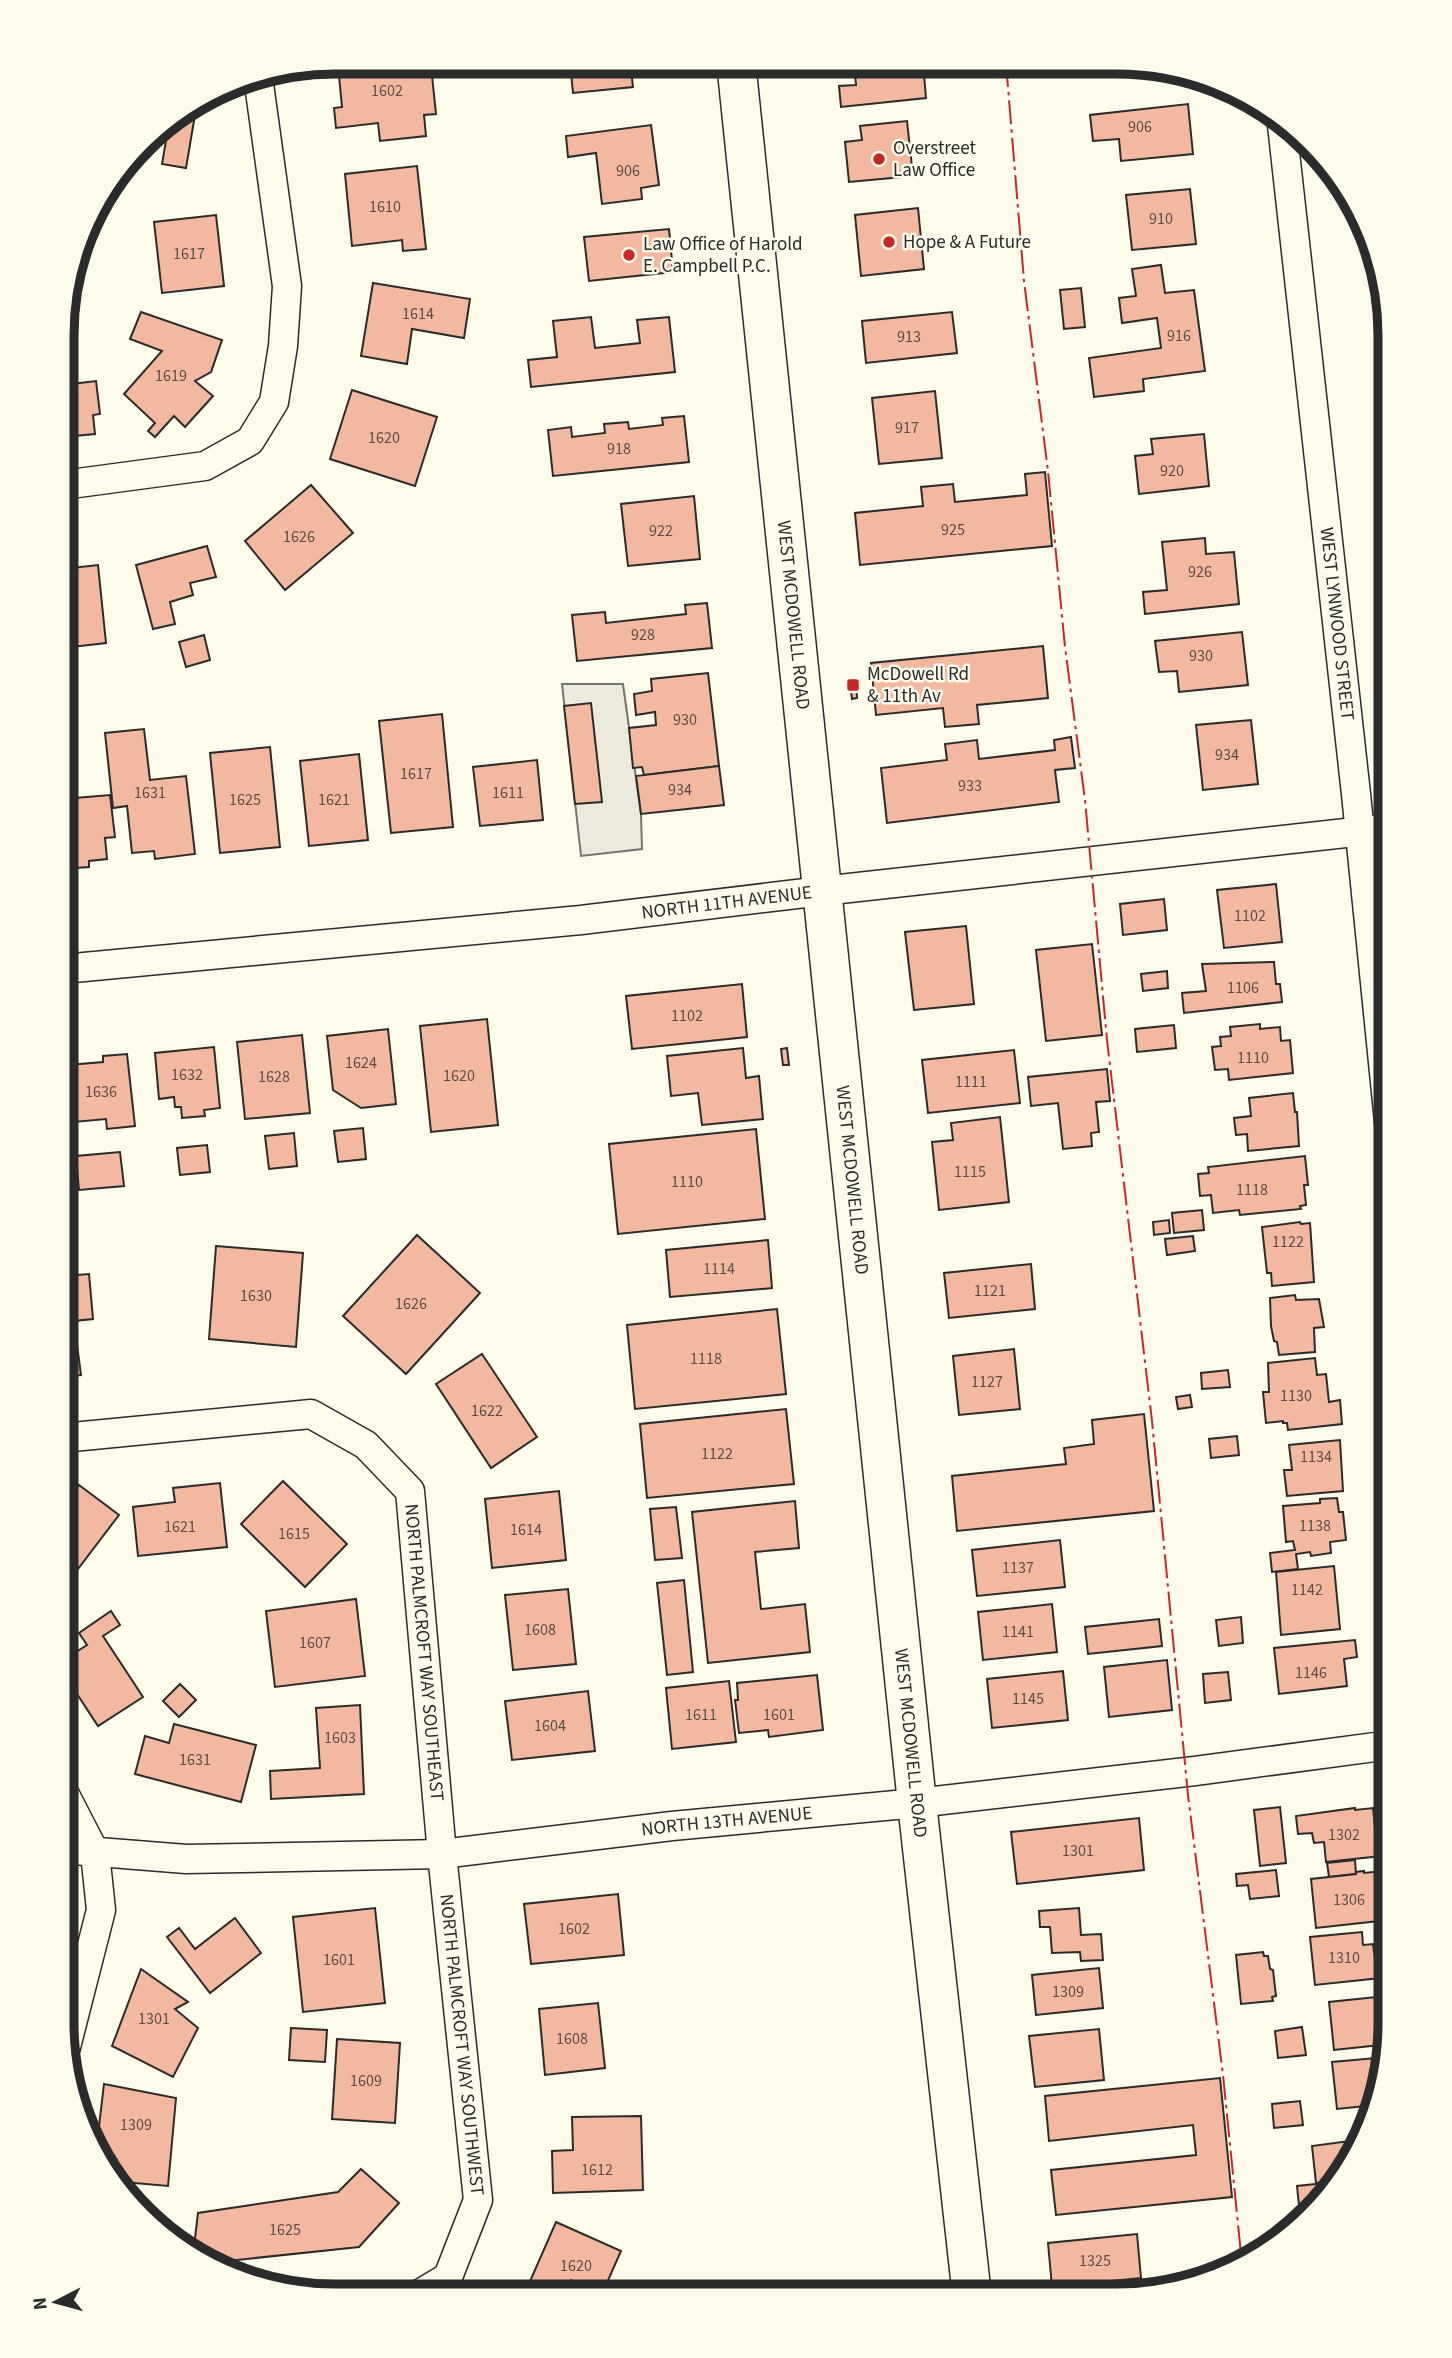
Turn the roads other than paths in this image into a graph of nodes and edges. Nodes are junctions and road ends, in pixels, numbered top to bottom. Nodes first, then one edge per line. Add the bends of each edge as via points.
1 (737, 74) edge
2 (258, 85) edge
3 (1283, 132) edge
4 (74, 484) edge
5 (1378, 829) edge
6 (1360, 831) junction
7 (822, 891) junction
8 (74, 968) edge
9 (1378, 1012) edge
10 (74, 1437) edge
11 (1378, 1747) edge
12 (917, 1803) junction
13 (74, 1812) edge
14 (74, 1851) edge
15 (95, 1853) junction
16 (442, 1854) junction
17 (74, 2016) edge
18 (436, 2284) edge
19 (971, 2284) edge

1 - 7 main road, WEST MCDOWELL ROAD
2 - 4 street via 288,286 274,402 250,441 205,466
3 - 6 street, WEST LYNWOOD STREET
5 - 6 street, NORTH 11TH AVENUE
6 - 7 street, NORTH 11TH AVENUE
6 - 9 street, WEST LYNWOOD STREET
7 - 8 street, NORTH 11TH AVENUE via 581,920
7 - 12 main road, WEST MCDOWELL ROAD
10 - 16 street, NORTH PALMCROFT WAY SOUTHEAST via 311,1414 366,1445 410,1491
11 - 12 street, NORTH 13TH AVENUE
12 - 16 street, NORTH 13TH AVENUE
12 - 19 main road, WEST MCDOWELL ROAD
13 - 15 street
14 - 15 street, NORTH 13TH AVENUE
15 - 16 street, NORTH 13TH AVENUE via 186,1859
15 - 17 street via 101,1910
16 - 18 street, NORTH PALMCROFT WAY SOUTHWEST via 478,2200 448,2277

